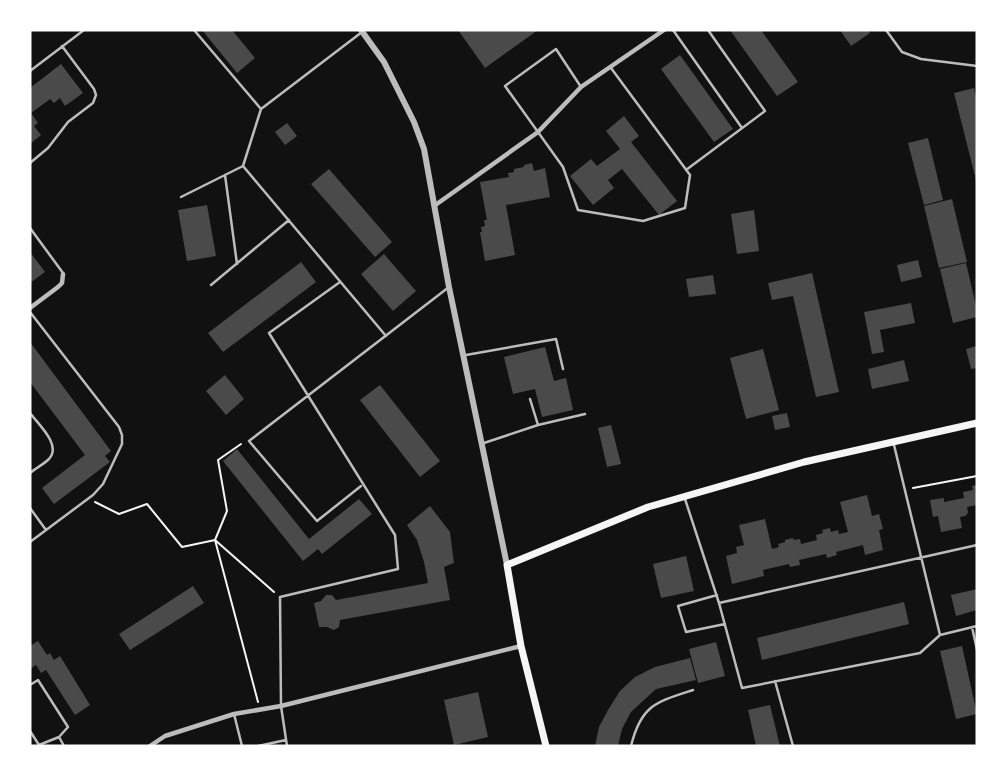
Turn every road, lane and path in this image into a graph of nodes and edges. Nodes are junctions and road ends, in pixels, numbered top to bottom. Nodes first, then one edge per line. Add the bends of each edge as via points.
1 (84, 30) edge
2 (194, 30) edge
3 (664, 30) edge
4 (673, 30) edge
5 (708, 30) edge
6 (886, 30) edge
7 (362, 31) edge
8 (62, 46) junction
9 (977, 66) edge
10 (610, 67) junction
11 (30, 71) edge
12 (581, 87) junction
13 (261, 108) junction
14 (742, 128) junction
15 (538, 132) junction
16 (30, 163) edge
17 (243, 166) junction
18 (686, 170) junction
19 (225, 175) junction
20 (181, 197) dead end
21 (434, 207) junction
22 (289, 220) junction
23 (30, 228) edge
24 (237, 264) junction
25 (63, 274) joint
26 (340, 282) junction
27 (211, 285) dead end
28 (449, 287) junction
29 (30, 310) edge
30 (386, 336) junction
31 (463, 356) junction
32 (563, 369) dead end
33 (308, 395) junction
34 (530, 399) dead end
35 (30, 413) edge
36 (585, 414) dead end
37 (977, 423) edge
38 (538, 425) junction
39 (250, 441) junction
40 (893, 442) junction
41 (481, 444) junction
42 (30, 473) edge
43 (977, 476) edge
44 (362, 485) junction
45 (904, 490) junction
46 (684, 497) junction
47 (88, 499) junction
48 (30, 508) edge
49 (47, 530) junction
50 (215, 540) junction
51 (30, 542) edge
52 (977, 545) edge
53 (920, 558) junction
54 (507, 565) junction
55 (716, 595) junction
56 (280, 597) junction
57 (719, 603) junction
58 (725, 624) junction
59 (977, 626) edge
60 (972, 627) junction
61 (940, 635) junction
62 (521, 646) junction
63 (977, 650) edge
64 (775, 681) junction
65 (30, 685) edge
66 (693, 690) dead end
67 (281, 706) junction
68 (260, 710) junction
69 (234, 714) junction
70 (30, 731) edge
71 (59, 737) junction
72 (286, 740) junction
73 (268, 745) edge
74 (64, 746) edge
75 (149, 746) edge
76 (242, 746) edge
77 (258, 746) edge
78 (287, 746) edge
79 (546, 746) edge
80 (631, 746) edge
81 (793, 746) edge

1 - 8 lane
2 - 13 lane
3 - 10 street
4 - 14 lane
5 - 14 lane via 765,111
6 - 9 lane via 902,52 911,56
7 - 13 lane
7 - 21 street via 384,62 414,122 424,149
8 - 11 lane
8 - 16 lane via 94,89 95,99
10 - 12 street
10 - 18 lane
12 - 15 street
12 - 15 lane via 556,49 505,86
13 - 17 lane
14 - 18 lane
15 - 18 lane via 563,167 578,210 643,221 685,208 690,175
15 - 21 street
17 - 19 lane
17 - 22 lane
19 - 20 lane
19 - 24 lane
21 - 28 street
22 - 24 lane
22 - 26 lane
23 - 25 lane
24 - 27 lane
25 - 29 street via 62,283
26 - 30 lane
26 - 33 lane via 269,333
28 - 30 lane
28 - 31 street
29 - 47 lane via 122,435 103,484
30 - 33 lane
31 - 32 lane via 556,339
31 - 41 street
33 - 39 lane
33 - 44 lane
34 - 38 lane
35 - 42 lane via 53,449 50,458
36 - 38 lane
37 - 40 main road
38 - 41 lane
39 - 44 lane via 317,521
39 - 50 path via 218,460 227,511
40 - 45 lane
40 - 46 main road
41 - 54 street
43 - 45 path
44 - 56 lane via 394,534 398,569
45 - 53 lane
46 - 54 main road
46 - 55 lane
47 - 49 lane
47 - 50 path via 119,514 146,504 182,547
48 - 49 lane
49 - 51 lane
50 - 56 path
50 - 68 path
52 - 53 lane
53 - 57 lane
53 - 61 lane
54 - 62 main road
55 - 57 lane
55 - 58 lane via 678,606 686,632
56 - 67 lane
57 - 58 lane
58 - 64 lane via 742,688
59 - 60 lane
60 - 61 lane
60 - 63 lane
61 - 64 lane via 920,653
62 - 67 street
62 - 79 main road
64 - 81 lane
65 - 71 lane via 38,680 68,727
66 - 80 lane via 647,710
67 - 68 street
67 - 72 lane
68 - 69 street
69 - 75 street via 165,736
69 - 76 lane
70 - 71 lane via 39,745
71 - 74 lane
72 - 73 lane
72 - 78 lane
73 - 77 lane

